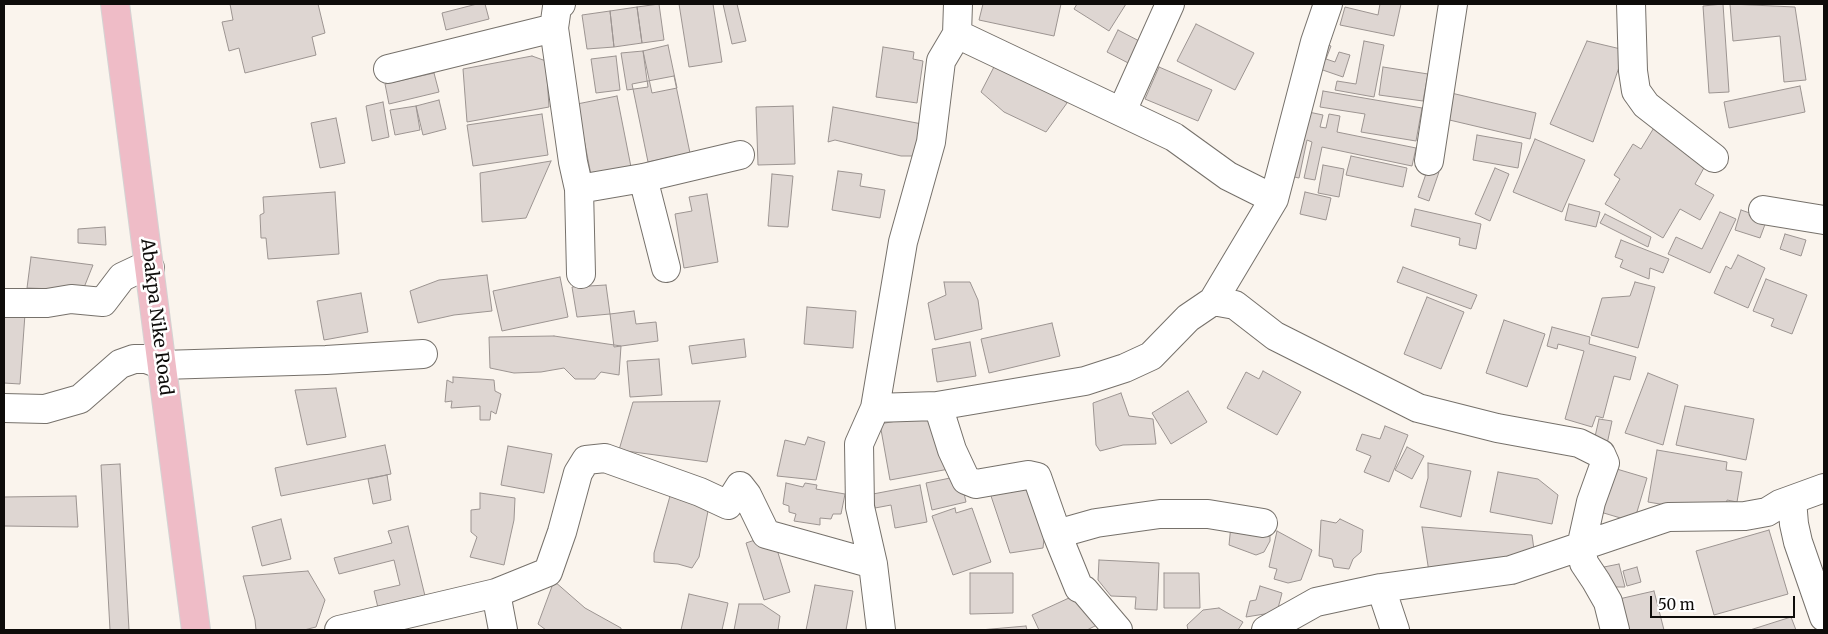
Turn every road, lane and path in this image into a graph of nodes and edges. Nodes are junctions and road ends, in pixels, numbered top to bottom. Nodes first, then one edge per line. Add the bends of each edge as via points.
1 (115, 4) edge
2 (958, 4) edge
3 (1170, 4) edge
4 (1328, 4) edge
5 (1453, 4) edge
6 (1631, 4) edge
7 (558, 16) edge
8 (957, 34) junction
9 (388, 69) dead end
10 (1122, 111) junction
11 (740, 155) dead end
12 (1714, 158) dead end
13 (1429, 161) dead end
14 (643, 178) junction
15 (579, 189) junction
16 (1274, 199) junction
17 (1763, 210) dead end
18 (1824, 220) edge
19 (150, 268) junction
20 (666, 268) dead end
21 (581, 274) dead end
22 (1213, 300) junction
23 (4, 303) edge
24 (423, 354) dead end
25 (162, 365) junction
26 (937, 406) junction
27 (4, 408) edge
28 (875, 408) junction
29 (1824, 488) edge
30 (1792, 500) junction
31 (1263, 523) dead end
32 (1057, 534) junction
33 (1581, 547) junction
34 (873, 564) junction
35 (1381, 588) junction
36 (496, 593) junction
37 (1824, 617) edge
38 (196, 630) edge
39 (339, 630) edge
40 (503, 630) edge
41 (881, 630) edge
42 (1118, 630) edge
43 (1266, 630) edge
44 (1395, 630) edge
45 (1615, 630) edge

1 - 19 main road, Abakpa Nike Road
2 - 8 street
3 - 10 street
4 - 16 street
5 - 13 street
6 - 12 street via 1636,91 1646,105
7 - 9 street
7 - 15 street via 573,162
8 - 10 street
8 - 28 street via 941,62 931,142 903,242
10 - 16 street via 1174,137 1228,176
11 - 14 street
14 - 15 street
14 - 20 street
15 - 21 street
16 - 22 street
17 - 18 street
19 - 23 street via 122,277 103,302 71,299 47,303
19 - 25 main road, Abakpa Nike Road
22 - 26 street via 1188,318 1151,356 1125,368 1085,382
22 - 33 street via 1235,305 1275,336 1418,408 1497,428 1578,443 1602,454 1605,463 1591,502
24 - 25 street
25 - 27 street via 146,359 134,359 120,364 80,399 45,410
25 - 38 main road, Abakpa Nike Road
26 - 28 street
26 - 32 street via 966,480 976,484 1028,475 1037,477
28 - 34 street via 859,444 858,478 860,507
29 - 30 street
30 - 33 street via 1767,512 1745,516 1668,517
30 - 37 street via 1798,542
31 - 32 street via 1208,514 1160,514 1096,523
32 - 42 street via 1079,588
33 - 35 street via 1511,570
33 - 45 street via 1584,563 1608,602
34 - 36 street via 766,534 740,486 728,505 605,458 586,460 578,473 548,572
34 - 41 street
35 - 43 street via 1316,602
35 - 44 street
36 - 39 street
36 - 40 street

